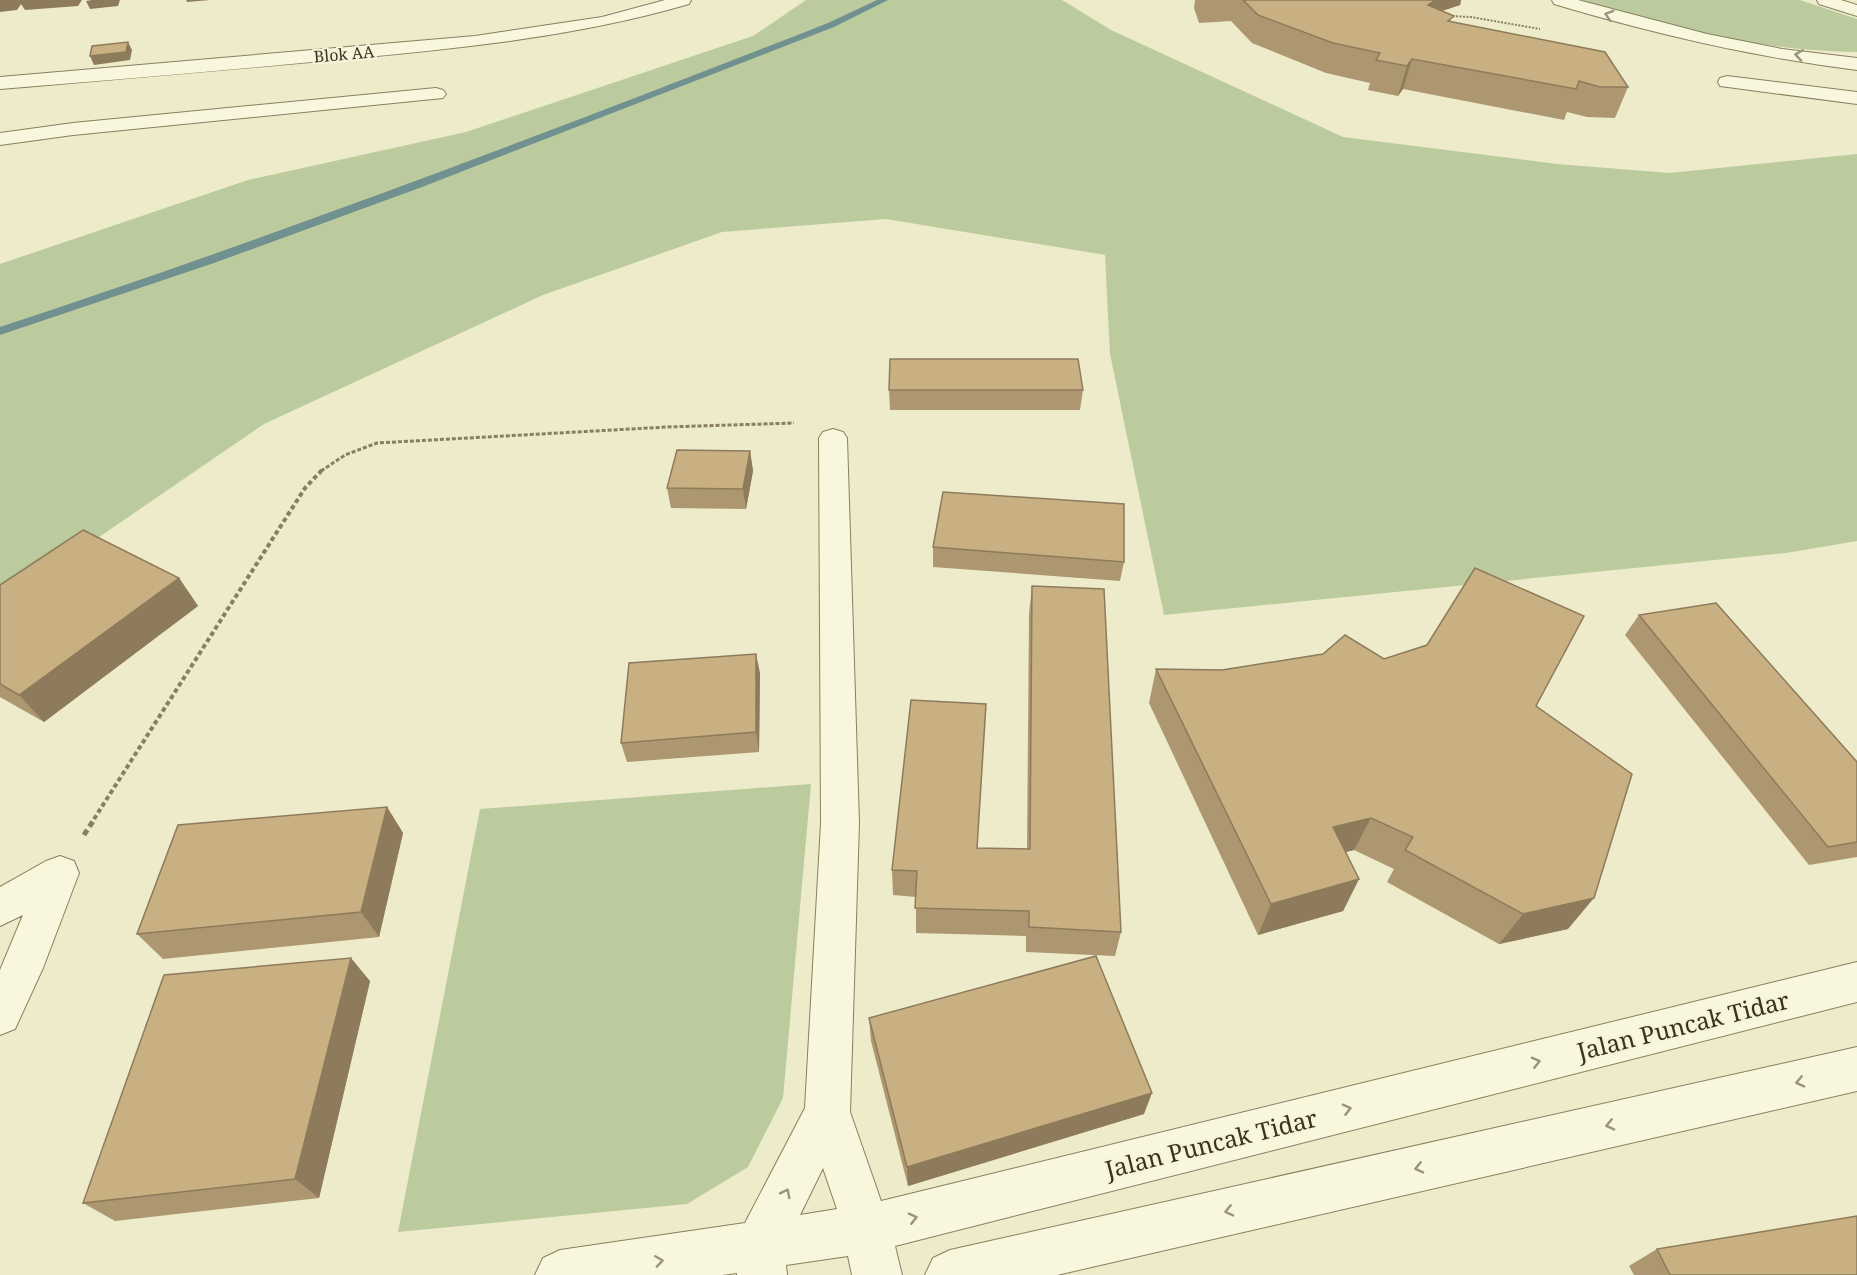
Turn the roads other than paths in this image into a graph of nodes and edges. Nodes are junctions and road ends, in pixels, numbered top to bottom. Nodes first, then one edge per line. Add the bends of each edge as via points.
1 (683, 0) edge
2 (1560, 0) edge
3 (1825, 0) edge
4 (1857, 11) edge
5 (1857, 64) edge
6 (1726, 82) dead end
7 (0, 83) edge
8 (436, 94) dead end
9 (1857, 98) edge
10 (0, 139) edge
11 (834, 438) road end
12 (0, 908) edge
13 (1857, 982) edge
14 (0, 1015) edge
15 (1857, 1069) edge
16 (827, 1112) junction
17 (867, 1229) junction
18 (761, 1260) edge
19 (560, 1275) edge
20 (877, 1275) edge
21 (950, 1275) edge

1 - 7 street, Blok AA via 579,25 441,45
5 -> 2 street via 1711,41
3 - 4 street
6 - 9 street
8 - 10 street
11 - 16 street via 840,823
12 - 14 street via 60,873
17 -> 13 street, Jalan Puncak Tidar
15 -> 21 street
16 - 17 street
18 -> 16 street
17 - 18 street, Jalan Puncak Tidar
17 - 20 street
19 -> 18 street, Jalan Puncak Tidar

